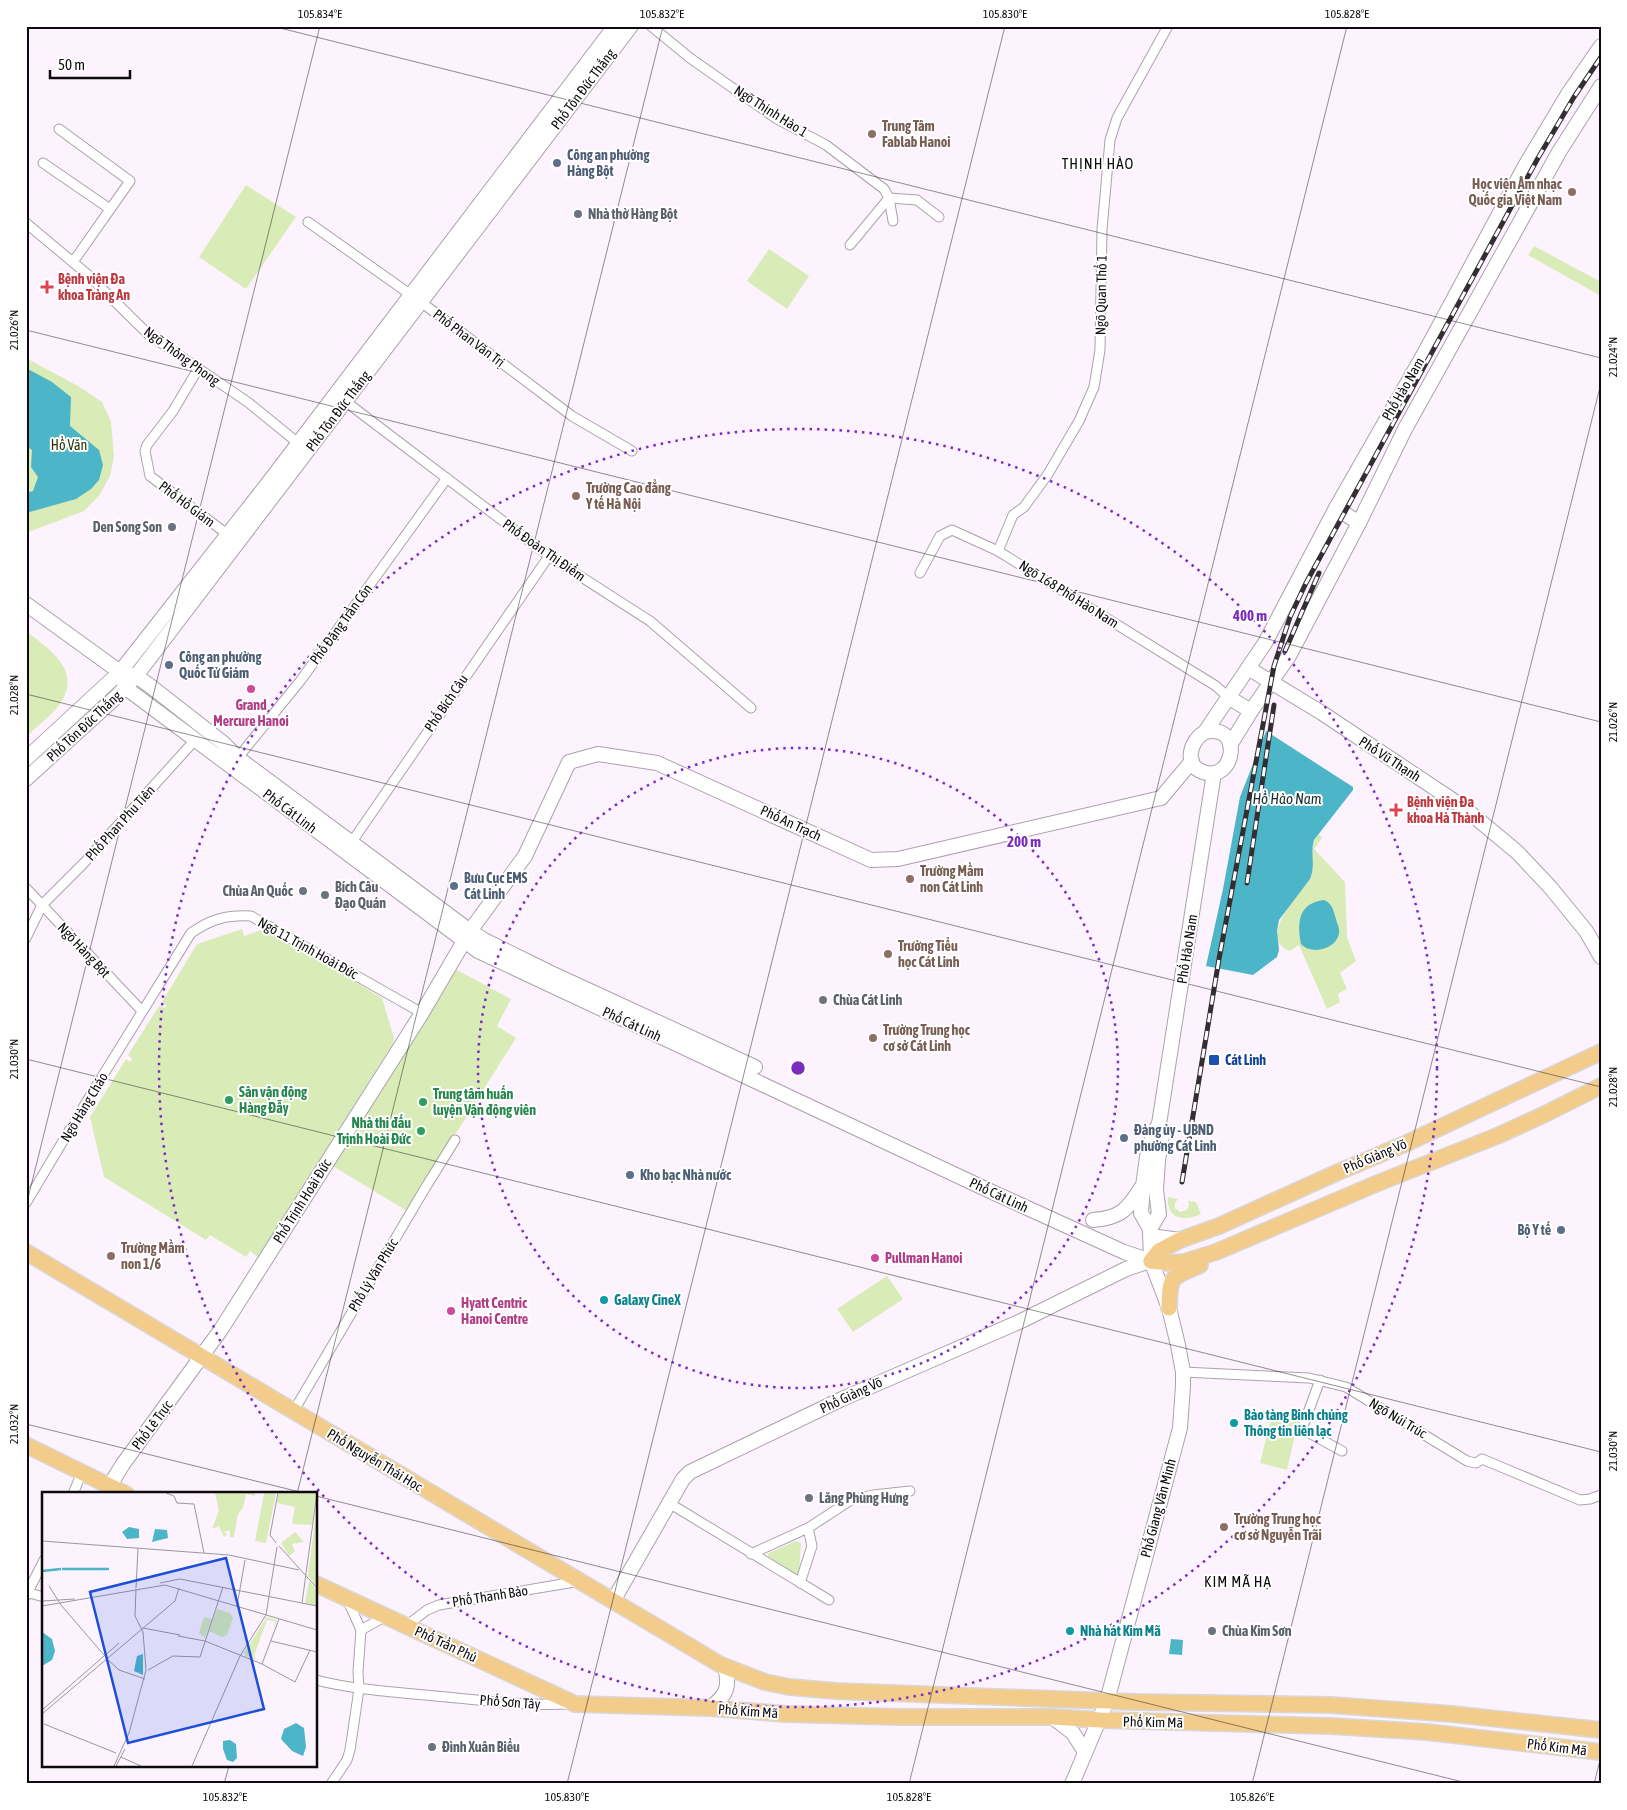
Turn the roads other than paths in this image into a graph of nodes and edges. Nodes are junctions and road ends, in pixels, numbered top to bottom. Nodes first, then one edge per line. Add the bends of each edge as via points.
1 (615, 26) edge
2 (631, 26) edge
3 (651, 26) edge
4 (1168, 26) edge
5 (1601, 46) edge
6 (1601, 86) edge
7 (59, 129) dead end
8 (43, 163) dead end
9 (1522, 173) junction
10 (1541, 184) junction
11 (889, 198) junction
12 (110, 209) junction
13 (939, 217) dead end
14 (893, 221) dead end
15 (308, 222) dead end
16 (26, 223) edge
17 (850, 245) dead end
18 (73, 262) junction
19 (416, 298) junction
20 (1430, 340) junction
21 (1450, 351) junction
22 (198, 369) junction
23 (340, 398) junction
24 (298, 443) junction
25 (632, 451) dead end
26 (447, 478) junction
27 (259, 504) junction
28 (1336, 508) junction
29 (1359, 523) junction
30 (227, 534) junction
31 (998, 550) junction
32 (549, 556) junction
33 (920, 573) dead end
34 (26, 604) edge
35 (1248, 668) junction
36 (120, 672) junction
37 (136, 676) junction
38 (1270, 682) junction
39 (126, 688) junction
40 (1228, 698) junction
41 (751, 708) dead end
42 (1251, 711) junction
43 (1205, 732) junction
44 (195, 740) junction
45 (1230, 745) junction
46 (26, 759) edge
47 (1192, 761) junction
48 (234, 762) junction
49 (1214, 773) junction
50 (26, 779) edge
51 (348, 847) junction
52 (26, 888) edge
53 (42, 905) junction
54 (467, 936) junction
55 (26, 938) edge
56 (1601, 957) edge
57 (142, 1011) junction
58 (422, 1013) junction
59 (1601, 1052) edge
60 (1601, 1086) edge
61 (1159, 1124) junction
62 (455, 1140) dead end
63 (1407, 1143) junction
64 (1418, 1168) junction
65 (1142, 1186) junction
66 (26, 1203) edge
67 (1092, 1220) dead end
68 (1150, 1233) junction
69 (1180, 1240) junction
70 (26, 1252) edge
71 (1216, 1252) junction
72 (1151, 1261) junction
73 (1168, 1308) junction
74 (202, 1358) junction
75 (1183, 1372) junction
76 (1320, 1380) junction
77 (293, 1412) junction
78 (26, 1445) edge
79 (1342, 1451) dead end
80 (82, 1472) junction
81 (108, 1490) edge
82 (910, 1491) dead end
83 (74, 1492) edge
84 (1601, 1495) edge
85 (669, 1503) junction
86 (808, 1528) junction
87 (751, 1554) junction
88 (42, 1564) edge
89 (580, 1581) junction
90 (800, 1583) junction
91 (318, 1585) edge
92 (28, 1595) edge
93 (42, 1597) edge
94 (347, 1599) junction
95 (829, 1600) dead end
96 (613, 1601) junction
97 (386, 1616) junction
98 (406, 1626) junction
99 (361, 1630) junction
100 (725, 1666) junction
101 (318, 1680) edge
102 (789, 1687) junction
103 (359, 1688) junction
104 (1107, 1701) junction
105 (575, 1704) junction
106 (1331, 1705) junction
107 (707, 1708) junction
108 (786, 1714) junction
109 (1052, 1717) junction
110 (1100, 1720) junction
111 (1331, 1726) junction
112 (1601, 1730) edge
113 (1085, 1752) junction
114 (1601, 1752) edge
115 (331, 1784) edge
116 (1072, 1784) edge

1 - 19 main road, Phố Tôn Đức Thắng
2 - 19 main road, Phố Tôn Đức Thắng
3 - 11 street, Ngõ Thịnh Hào 1 via 690,58 777,119 826,145 884,189
4 - 31 street, Ngõ Quan Thổ 1 via 1117,118 1110,140 1102,228 1100,350 1094,387 1079,421 1048,474 1024,507 1013,515
5 - 9 main road, Phố Hào Nam via 1568,94
6 - 10 main road, Phố Hào Nam
7 - 12 street via 130,181
8 - 12 street
9 - 10 main road
9 - 20 main road, Phố Hào Nam
10 - 21 main road, Phố Hào Nam
11 - 13 street via 916,200
11 - 14 street
11 - 17 street
12 - 18 street
15 - 19 street, Phố Phan Văn Trị
16 - 18 street, Ngõ Thông Phong
18 - 22 street, Ngõ Thông Phong via 148,334
19 - 23 main road, Phố Tôn Đức Thắng
19 - 25 street, Phố Phan Văn Trị via 572,416
20 - 21 main road
20 - 28 main road, Phố Hào Nam
21 - 29 main road, Phố Hào Nam via 1405,429
22 - 24 street, Ngõ Thông Phong via 249,403
22 - 30 street, Phố Hồ Giám via 145,451 150,476
23 - 24 main road, Phố Tôn Đức Thắng
23 - 26 street, Phố Đoàn Thị Điểm
23 - 27 main road, Phố Tôn Đức Thắng
24 - 27 main road, Phố Tôn Đức Thắng
26 - 32 street, Phố Đoàn Thị Điểm
26 - 48 street, Phố Đặng Trần Côn via 300,680
27 - 30 main road, Phố Tôn Đức Thắng
27 - 37 main road, Phố Tôn Đức Thắng
28 - 29 main road
28 - 35 main road, Phố Hào Nam via 1265,643
29 - 38 main road, Phố Hào Nam via 1289,656
30 - 36 main road, Phố Tôn Đức Thắng
31 - 33 street, Ngõ 168 Phố Hào Nam via 952,530 940,536
31 - 40 street, Ngõ 168 Phố Hào Nam via 1216,686
32 - 41 street, Phố Đoàn Thị Điểm via 650,621
32 - 51 street, Phố Bích Câu
34 - 36 main road
35 - 38 main road, Phố Vũ Thạnh
35 - 40 main road, Phố Hào Nam
36 - 37 main road, Phố Cát Linh
36 - 39 main road
36 - 46 main road, Phố Tôn Đức Thắng
37 - 39 main road, Phố Tôn Đức Thắng
37 - 48 main road, Phố Cát Linh via 222,742
38 - 42 main road, Phố Hào Nam
38 - 56 main road, Phố Vũ Thạnh via 1463,807 1550,887 1586,931
39 - 44 main road, Phố Cát Linh
39 - 50 main road, Phố Tôn Đức Thắng
40 - 42 main road
40 - 43 main road, Phố Hào Nam
42 - 45 main road, Phố Hào Nam
43 - 45 main road via 1223,734
43 - 47 main road, Phố Hào Nam via 1191,748
44 - 48 main road, Phố Cát Linh
44 - 53 street, Phố Phan Phu Tiên
45 - 49 main road, Phố Hào Nam via 1229,760
47 - 49 main road via 1201,772
47 - 54 main road, Phố An Trạch via 1161,798 905,857 871,860 657,763 598,754 569,762 525,856
48 - 51 main road, Phố Cát Linh
49 - 61 main road, Phố Hào Nam
51 - 54 main road, Phố Cát Linh
52 - 53 street, Ngõ Hàng Bột
53 - 55 street, Phố Phan Phu Tiên
53 - 57 street, Ngõ Hàng Bột
54 - 58 main road, Phố Trịnh Hoài Đức
54 - 72 main road, Phố Cát Linh via 478,951 752,1073 1124,1252
57 - 58 street, Ngõ 11 Trịnh Hoài Đức via 192,933 205,923 235,915 251,916
57 - 66 street, Ngõ Hàng Cháo
58 - 74 main road, Phố Trịnh Hoài Đức
59 - 63 main road, Phố Giảng Võ
60 - 64 main road, Phố Giảng Võ via 1514,1128
61 - 65 main road, Phố Hào Nam via 1153,1134
61 - 68 main road, Phố Hào Nam via 1162,1136 1156,1190 1159,1214
62 - 77 street, Phố Lý Văn Phức
63 - 64 main road
63 - 69 main road, Phố Giảng Võ
64 - 71 main road, Phố Giảng Võ
65 - 67 main road via 1121,1213
65 - 68 main road, Phố Hào Nam via 1141,1213
68 - 69 main road
68 - 72 main road, Phố Hào Nam
69 - 72 main road, Phố Giảng Võ via 1159,1251
70 - 74 main road, Phố Nguyễn Thái Học
71 - 72 main road, Phố Giảng Võ via 1184,1262
71 - 73 main road via 1203,1264 1174,1277
72 - 73 main road, Phố Giang Văn Minh
72 - 85 main road, Phố Giảng Võ via 1126,1269 1021,1321 738,1448 686,1475
73 - 75 main road, Phố Giang Văn Minh
74 - 77 main road, Phố Nguyễn Thái Học
74 - 81 main road, Phố Lê Trực via 123,1464
75 - 76 street, Ngõ Núi Trúc
75 - 104 main road, Phố Giang Văn Minh via 1180,1428
76 - 79 street via 1302,1429
76 - 84 street, Ngõ Núi Trúc via 1346,1387 1467,1461 1476,1463 1482,1458 1580,1500
77 - 89 main road, Phố Nguyễn Thái Học
78 - 80 main road
80 - 81 main road
80 - 83 street
82 - 86 street via 850,1500
85 - 87 street
85 - 96 main road, Phố Giảng Võ
86 - 87 street
86 - 90 street via 812,1546
87 - 90 street
88 - 92 street
89 - 96 main road, Phố Nguyễn Thái Học
89 - 98 street, Phố Thanh Bảo via 439,1604
90 - 95 street
91 - 94 main road, Phố Trần Phú
92 - 93 street
94 - 97 main road, Phố Trần Phú
94 - 99 street
96 - 100 main road, Phố Nguyễn Thái Học
97 - 98 main road, Phố Trần Phú
97 - 99 street
98 - 105 main road, Phố Trần Phú
99 - 103 street
100 - 102 main road, Phố Kim Mã via 765,1682
100 - 107 main road via 726,1692 722,1699
101 - 103 street, Phố Sơn Tây
102 - 104 main road, Phố Kim Mã
102 - 108 main road
103 - 105 street, Phố Sơn Tây via 528,1704
103 - 115 street via 350,1750
104 - 106 main road, Phố Kim Mã
104 - 110 main road, Phố Giang Văn Minh
105 - 107 main road, Phố Sơn Tây
106 - 111 main road
106 - 112 main road, Phố Kim Mã
107 - 108 main road, Phố Kim Mã
108 - 109 main road, Phố Kim Mã via 899,1718
109 - 110 main road, Phố Kim Mã
109 - 113 main road via 1073,1733
110 - 111 main road, Phố Kim Mã
110 - 113 main road, Phố Giang Văn Minh
111 - 114 main road, Phố Kim Mã via 1427,1732
113 - 116 main road, Phố Giang Văn Minh

